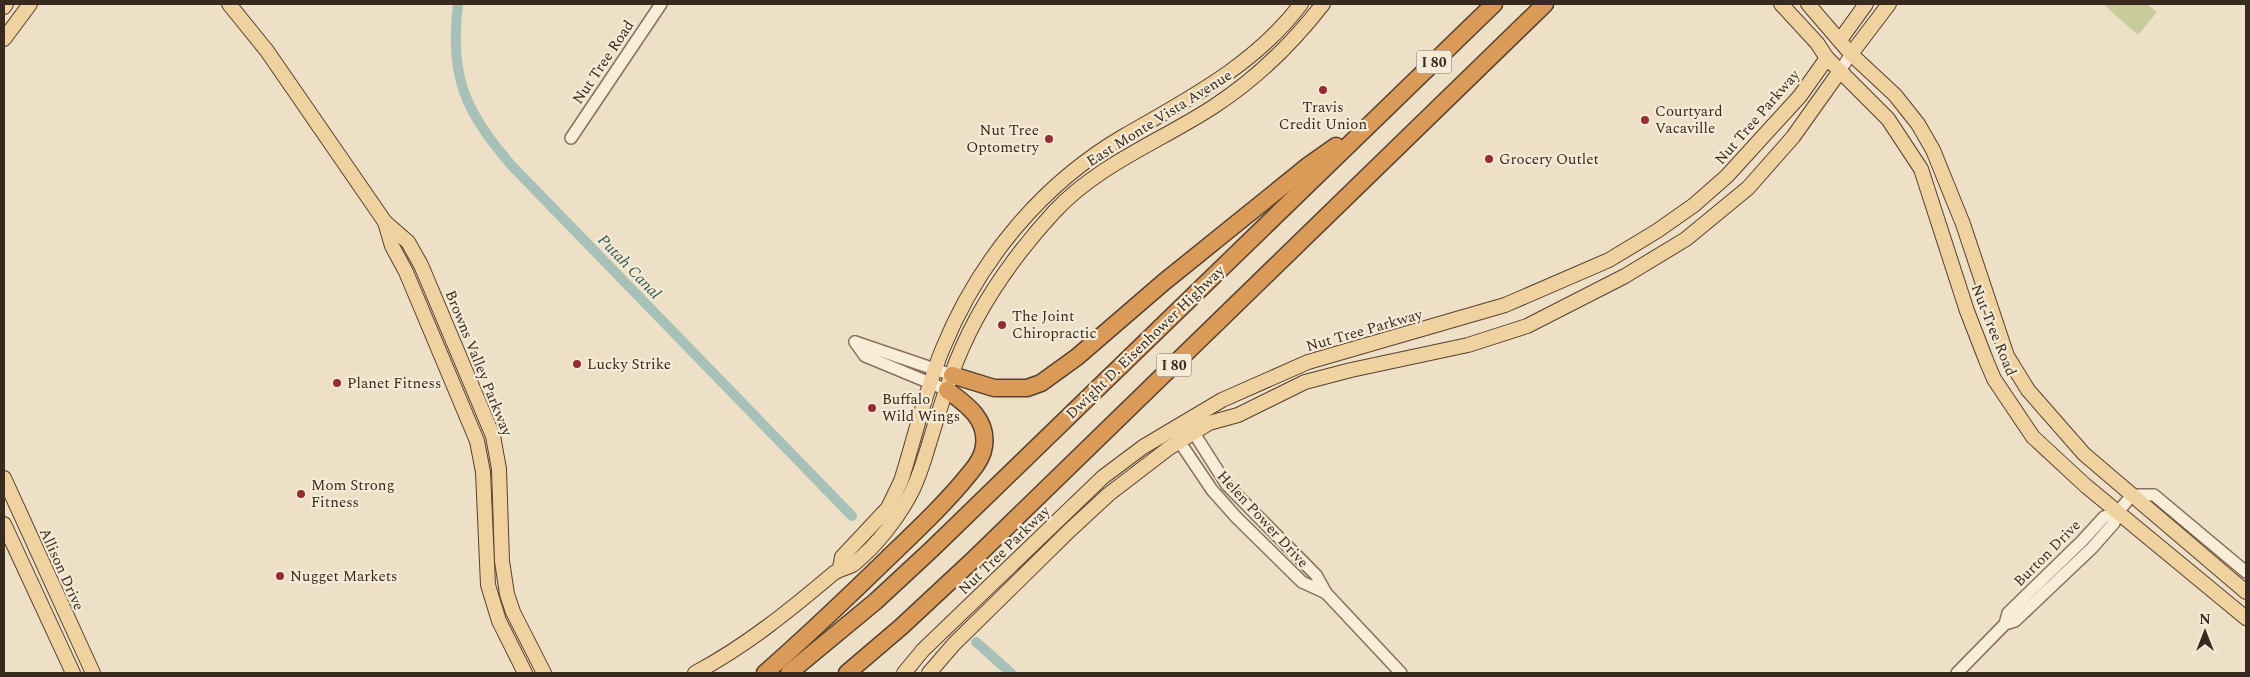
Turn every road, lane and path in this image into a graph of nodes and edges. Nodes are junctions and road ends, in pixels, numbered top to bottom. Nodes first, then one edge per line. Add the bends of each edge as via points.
1 (6, 4) edge
2 (30, 4) edge
3 (229, 4) edge
4 (661, 4) edge
5 (1301, 4) edge
6 (1324, 4) edge
7 (1494, 4) edge
8 (1545, 4) edge
9 (1558, 4) edge
10 (1781, 4) edge
11 (1808, 4) edge
12 (1866, 4) edge
13 (1889, 4) edge
14 (4, 7) edge
15 (4, 39) edge
16 (1840, 40) junction
17 (1496, 53) junction
18 (1851, 54) junction
19 (1827, 58) junction
20 (1840, 71) junction
21 (1185, 102) junction
22 (1375, 119) junction
23 (571, 138) dead end
24 (1096, 154) junction
25 (1113, 164) junction
26 (1051, 215) junction
27 (385, 222) junction
28 (403, 266) junction
29 (441, 312) junction
30 (432, 332) junction
31 (935, 368) junction
32 (949, 382) junction
33 (930, 384) junction
34 (473, 386) junction
35 (460, 398) junction
36 (1190, 426) junction
37 (1171, 429) junction
38 (1179, 441) junction
39 (497, 451) junction
40 (4, 478) edge
41 (484, 492) junction
42 (2132, 495) junction
43 (2118, 512) junction
44 (4, 524) edge
45 (501, 544) junction
46 (840, 568) junction
47 (2246, 572) edge
48 (2246, 592) edge
49 (1326, 593) junction
50 (2246, 618) edge
51 (73, 673) edge
52 (93, 673) edge
53 (525, 673) edge
54 (544, 673) edge
55 (695, 673) edge
56 (765, 673) edge
57 (789, 673) edge
58 (847, 673) edge
59 (904, 673) edge
60 (928, 673) edge
61 (1401, 673) edge
62 (1957, 673) edge

1 - 14 main road
2 - 15 main road
3 - 27 main road, Browns Valley Parkway via 267,51
4 - 23 street, Nut Tree Road
5 - 21 main road, East Monte Vista Avenue via 1241,64
6 - 25 main road, East Monte Vista Avenue via 1269,65 1237,90
7 - 22 highway, Dwight D. Eisenhower Highway / I 80
8 - 17 highway, I 80
9 - 17 highway
10 - 19 main road, Nut Tree Road
11 - 16 main road, Nut Tree Road
12 - 16 main road
13 - 18 main road
16 - 18 main road, Nut Tree Road
16 - 19 street, Nut Tree Parkway
17 - 58 highway, I 80 via 974,559
18 - 20 street, Nut Tree Parkway
18 - 42 main road, Nut Tree Road via 1895,95 1933,150 1960,216 2007,356 2018,375 2084,454
19 - 20 main road, Nut Tree Road
19 - 36 main road, Nut Tree Parkway via 1800,96 1727,176 1657,232 1609,260 1505,305 1308,362 1222,400
20 - 36 main road, Nut Tree Parkway via 1793,137 1748,188 1686,239 1626,276 1527,326 1468,346 1305,382 1238,415
20 - 43 main road, Nut Tree Road via 1888,119 1921,169 1969,316 1994,379 2014,411 2032,437
21 - 24 main road, East Monte Vista Avenue
21 - 25 main road via 1179,114 1117,149 1112,154
22 - 32 highway via 1309,165 1077,357 1041,383 1027,388 994,388
22 - 57 highway, Dwight D. Eisenhower Highway / I 80 via 932,549 876,601
24 - 26 main road via 1095,164 1056,198
24 - 31 main road, East Monte Vista Avenue via 1047,192 996,253 952,326
25 - 26 main road, East Monte Vista Avenue via 1091,178
26 - 32 main road, East Monte Vista Avenue via 994,287 964,343
27 - 28 main road, Browns Valley Parkway via 392,246
27 - 29 main road, Browns Valley Parkway via 408,242
28 - 29 main road via 412,268 429,302
28 - 30 main road, Browns Valley Parkway
29 - 34 main road, Browns Valley Parkway
30 - 34 main road via 446,348 462,384
30 - 35 main road, Browns Valley Parkway
31 - 32 street
31 - 33 main road, East Monte Vista Avenue
31 - 33 street via 855,342 865,356
32 - 33 street
32 - 46 main road, East Monte Vista Avenue via 917,480 905,504 853,565
32 - 56 highway via 980,421 985,434 980,460 905,542
33 - 46 main road, East Monte Vista Avenue via 894,498 881,518 842,557
34 - 35 main road
34 - 39 main road, Browns Valley Parkway
35 - 39 main road via 474,406 488,441
35 - 41 main road, Browns Valley Parkway via 480,451
36 - 37 main road, Nut Tree Parkway
36 - 38 main road, Nut Tree Parkway
36 - 49 street, Helen Power Drive via 1227,485 1316,575
37 - 38 street, Helen Power Drive
37 - 59 main road, Nut Tree Parkway via 1103,477 923,650
38 - 49 street, Helen Power Drive via 1212,490 1236,517 1302,582
38 - 60 main road, Nut Tree Parkway via 1109,494 977,621
39 - 45 main road, Browns Valley Parkway
40 - 52 main road, Allison Drive
41 - 45 main road via 490,498 492,540
41 - 53 main road, Browns Valley Parkway via 488,585 499,622
42 - 43 street, Burton Drive
42 - 47 street via 2154,495
42 - 48 main road, Nut Tree Road
43 - 50 main road, Nut Tree Road
43 - 62 street, Burton Drive via 2114,523 2092,548 2015,621 2005,624
44 - 51 main road
45 - 54 main road, Browns Valley Parkway via 510,603
46 - 55 main road, East Monte Vista Avenue via 787,613
49 - 61 street, Helen Power Drive

